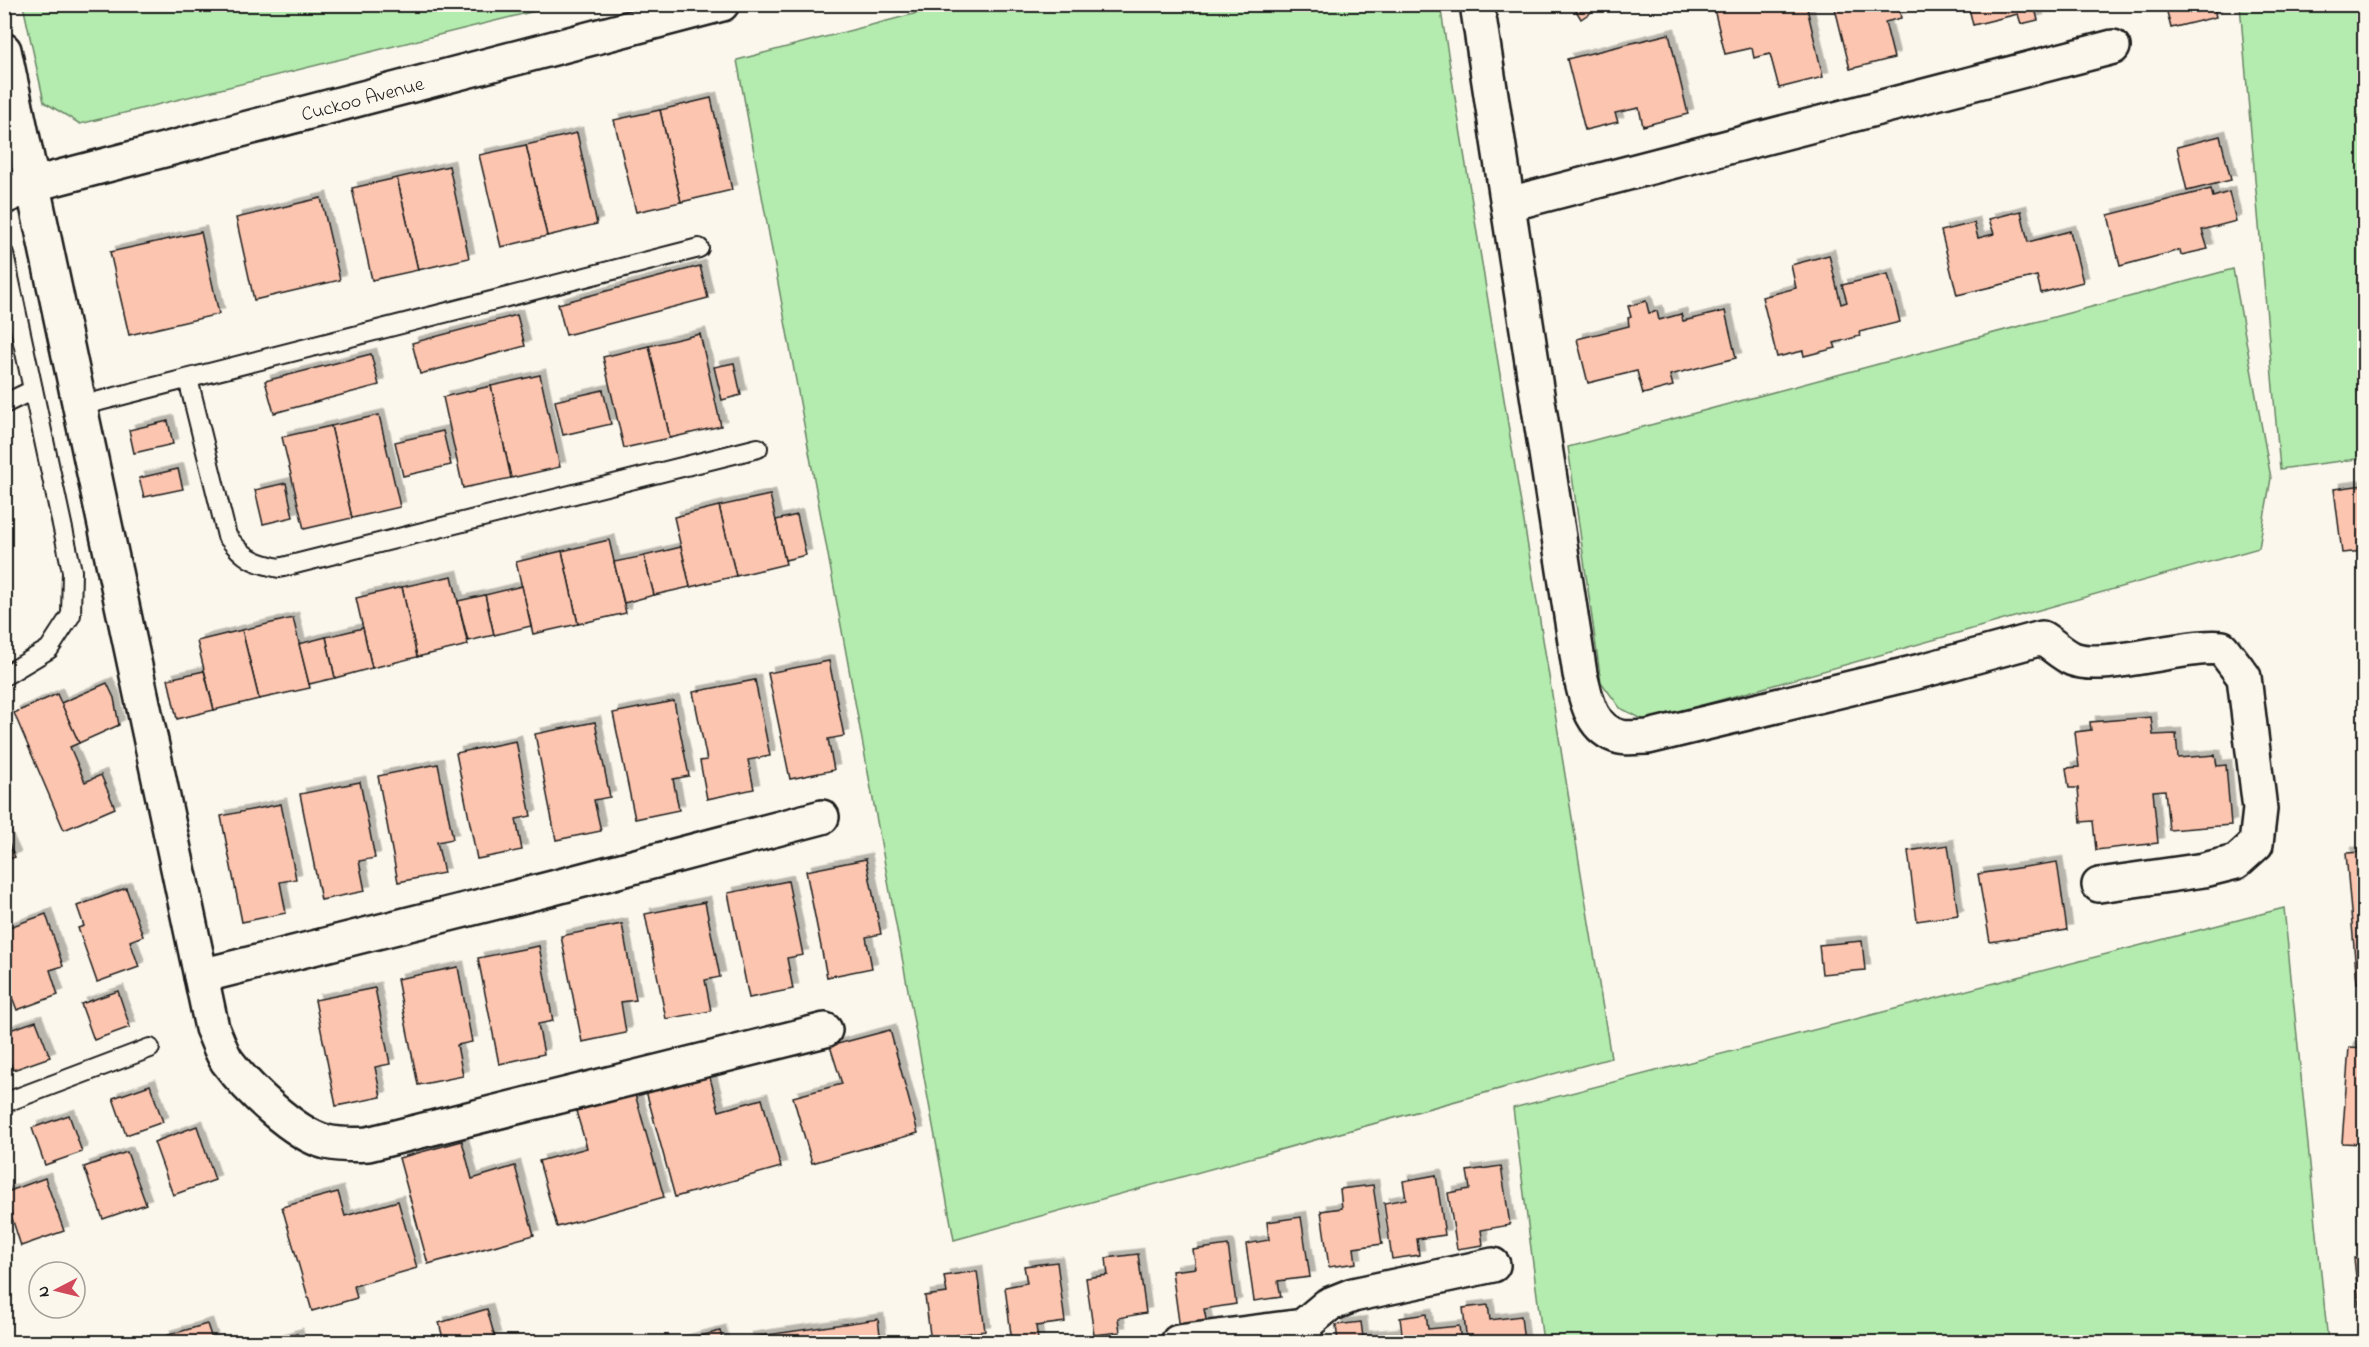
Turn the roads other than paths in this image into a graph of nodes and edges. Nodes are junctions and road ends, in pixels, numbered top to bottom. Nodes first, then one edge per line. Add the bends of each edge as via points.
1 (722, 4) edge
2 (1476, 4) edge
3 (2113, 47) dead end
4 (4, 50) edge
5 (34, 184) junction
6 (4, 197) edge
7 (1509, 204) junction
8 (699, 248) dead end
9 (4, 254) edge
10 (188, 379) junction
11 (33, 390) junction
12 (4, 404) edge
13 (80, 406) junction
14 (758, 448) dead end
15 (4, 676) edge
16 (822, 817) dead end
17 (2099, 885) dead end
18 (201, 976) junction
19 (825, 1030) dead end
20 (150, 1048) dead end
21 (4, 1103) edge
22 (1493, 1265) dead end
23 (1304, 1334) edge
24 (1178, 1342) edge

1 - 5 street, Cuckoo Avenue
2 - 7 street
3 - 7 street
4 - 5 street
5 - 6 street, Cuckoo Avenue
5 - 13 street
7 - 17 street via 1580,674 1587,704 1598,726 1621,738 1648,737 2042,638 2074,659 2102,662 2203,646 2222,648 2244,676 2260,809 2256,844 2236,862
8 - 10 lane
9 - 11 lane
10 - 13 lane
10 - 14 lane via 227,536 241,554 279,568
11 - 12 lane
11 - 15 lane via 72,571 71,615 50,649
13 - 18 street
16 - 18 street
18 - 19 street via 212,1028 226,1060 297,1128 324,1142 344,1145 390,1139
20 - 21 lane
22 - 23 street via 1353,1294 1328,1305
23 - 24 street

